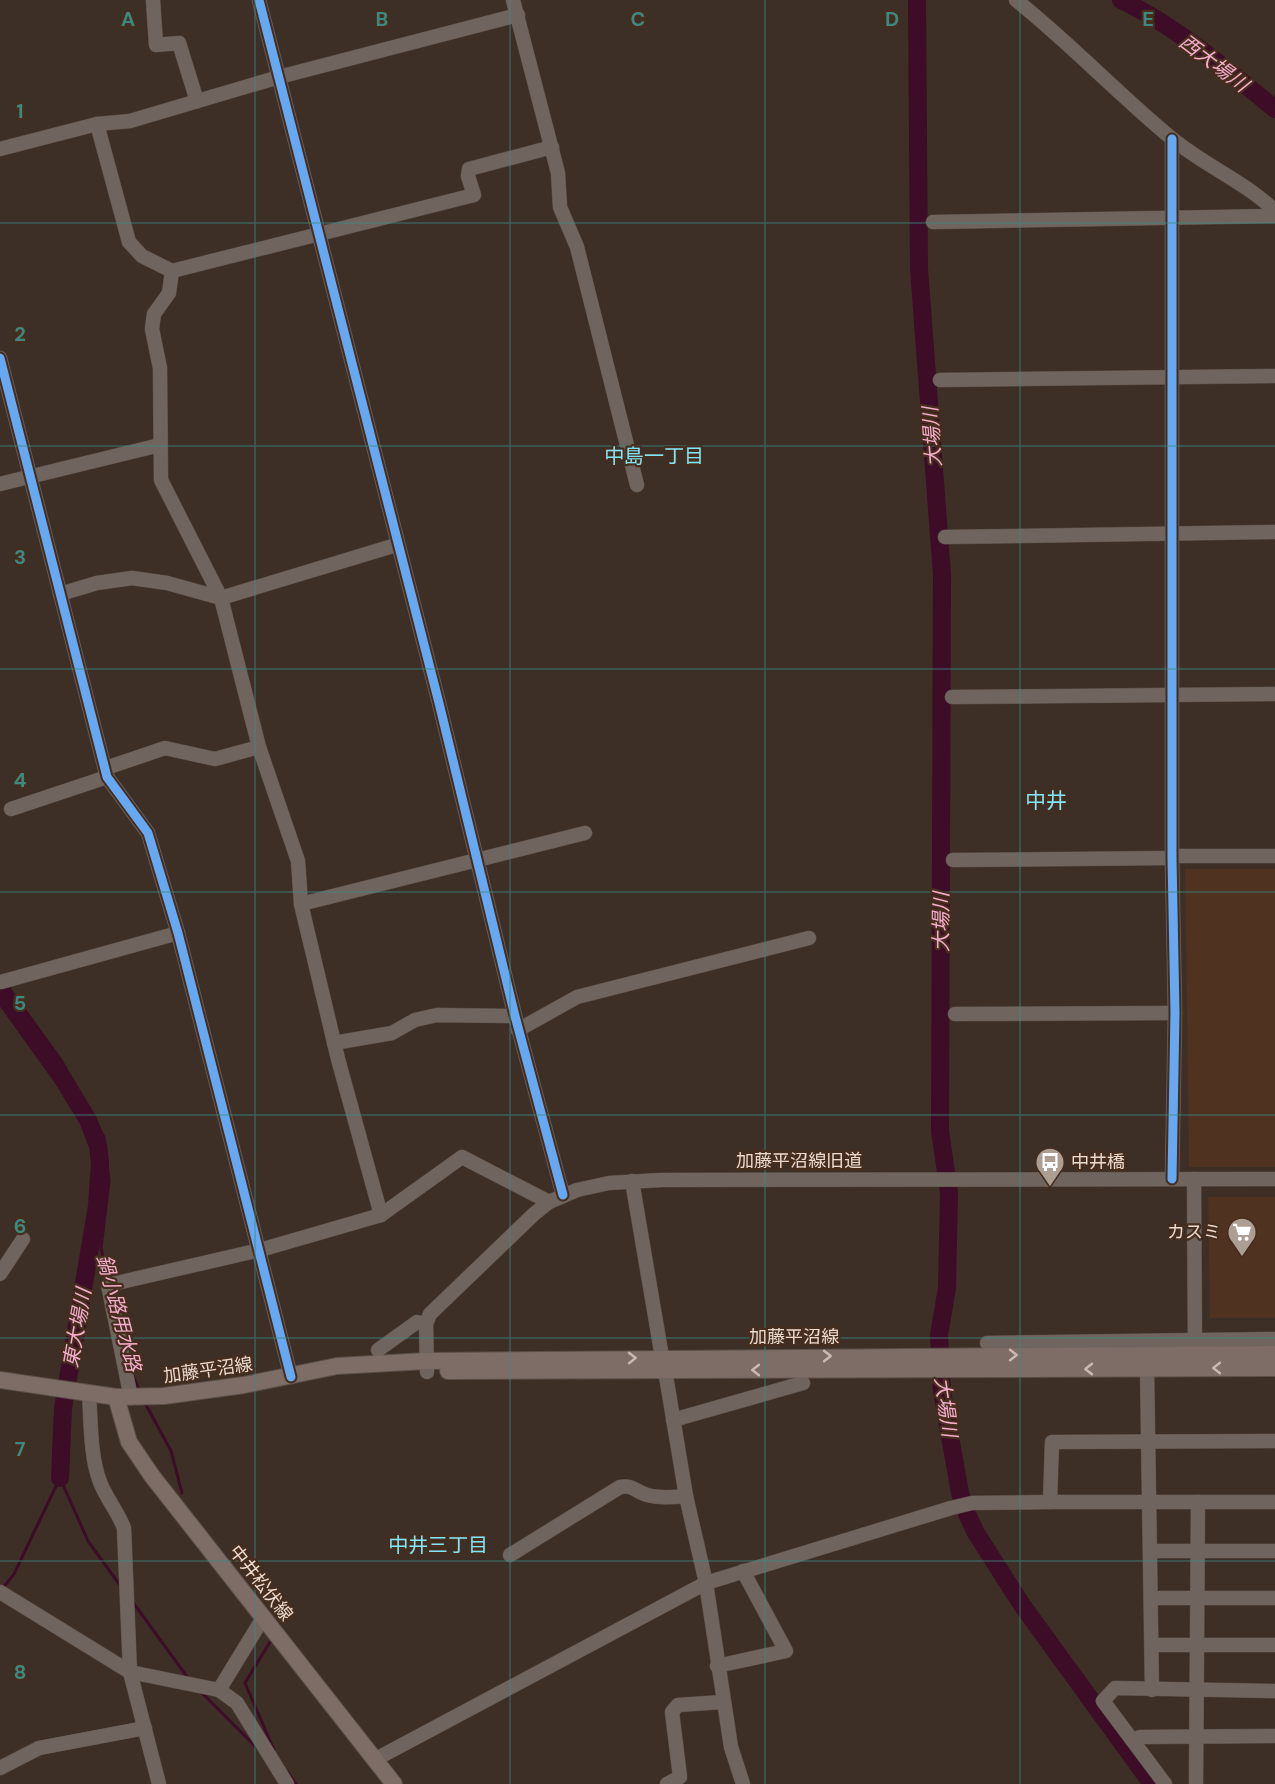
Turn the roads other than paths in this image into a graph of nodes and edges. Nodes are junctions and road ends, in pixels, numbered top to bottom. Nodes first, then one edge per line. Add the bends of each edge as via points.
1 (153, 0) edge
2 (258, 0) edge
3 (513, 0) edge
4 (1016, 0) edge
5 (518, 15) junction
6 (279, 77) junction
7 (197, 101) junction
8 (97, 124) junction
9 (1172, 139) junction
10 (552, 147) junction
11 (0, 149) edge
12 (1275, 211) edge
13 (1275, 216) edge
14 (1172, 218) junction
15 (933, 222) dead end
16 (318, 236) junction
17 (172, 271) junction
18 (0, 358) edge
19 (1275, 376) edge
20 (1173, 377) junction
21 (940, 380) dead end
22 (160, 445) junction
23 (30, 477) junction
24 (0, 484) edge
25 (636, 485) dead end
26 (1275, 532) edge
27 (1171, 534) junction
28 (945, 537) dead end
29 (396, 545) junction
30 (60, 594) junction
31 (221, 598) junction
32 (1172, 694) junction
33 (1275, 694) edge
34 (952, 698) dead end
35 (259, 747) junction
36 (107, 773) junction
37 (11, 809) dead end
38 (585, 833) dead end
39 (1275, 856) edge
40 (1172, 857) junction
41 (475, 859) junction
42 (953, 860) dead end
43 (301, 904) junction
44 (178, 933) junction
45 (809, 938) dead end
46 (1, 982) edge
47 (1175, 1013) junction
48 (955, 1014) dead end
49 (515, 1016) junction
50 (518, 1030) junction
51 (334, 1043) junction
52 (1172, 1179) junction
53 (1194, 1179) junction
54 (1275, 1179) edge
55 (632, 1181) junction
56 (563, 1195) junction
57 (549, 1202) junction
58 (381, 1215) junction
59 (23, 1239) dead end
60 (260, 1250) junction
61 (0, 1274) edge
62 (426, 1324) junction
63 (1275, 1339) edge
64 (987, 1343) dead end
65 (1195, 1347) junction
66 (378, 1350) dead end
67 (1275, 1354) edge
68 (954, 1362) junction
69 (664, 1364) junction
70 (427, 1366) junction
71 (1147, 1368) junction
72 (1275, 1368) edge
73 (291, 1377) junction
74 (0, 1380) edge
75 (803, 1383) dead end
76 (89, 1394) junction
77 (123, 1397) junction
78 (673, 1420) junction
79 (1147, 1441) junction
80 (1275, 1441) edge
81 (686, 1496) junction
82 (1050, 1502) junction
83 (1197, 1502) junction
84 (1275, 1502) edge
85 (1150, 1503) junction
86 (1152, 1551) junction
87 (1197, 1551) junction
88 (1275, 1551) edge
89 (510, 1555) dead end
90 (743, 1571) junction
91 (706, 1583) junction
92 (1152, 1598) junction
93 (1199, 1598) junction
94 (1275, 1598) edge
95 (3, 1599) edge
96 (263, 1618) junction
97 (1153, 1645) junction
98 (1197, 1645) junction
99 (1275, 1645) edge
100 (717, 1666) junction
101 (130, 1671) junction
102 (219, 1690) junction
103 (1152, 1690) junction
104 (1196, 1691) junction
105 (1275, 1691) edge
106 (723, 1702) junction
107 (145, 1728) junction
108 (1197, 1736) junction
109 (1275, 1736) edge
110 (1132, 1740) junction
111 (374, 1760) junction
112 (0, 1768) edge
113 (159, 1784) edge
114 (287, 1784) edge
115 (394, 1784) edge
116 (667, 1784) edge
117 (743, 1784) edge
118 (1165, 1784) edge
119 (1196, 1784) edge

1 - 7 street via 156,45 179,43
2 - 6 street
3 - 5 street
4 - 9 street
5 - 6 street
5 - 10 street
6 - 7 street
6 - 16 street
7 - 8 street via 130,121
8 - 11 street
8 - 17 street via 129,242 142,256
9 - 12 street via 1258,194
9 - 14 street
10 - 16 street via 469,169 474,195
10 - 25 street via 560,207 577,247
13 - 14 street
14 - 15 street
14 - 20 street
16 - 17 street
16 - 29 street
17 - 22 street via 169,292 154,314 152,329 160,368
18 - 23 street
19 - 20 street
20 - 21 street
20 - 27 street
22 - 23 street
22 - 31 street via 161,480
23 - 24 street
23 - 30 street
26 - 27 street
27 - 28 street
27 - 32 street
29 - 31 street
29 - 41 street via 439,703
30 - 31 street via 132,578
30 - 36 street
31 - 35 street
32 - 33 street
32 - 34 street
32 - 40 street
35 - 36 street via 215,759 165,748
35 - 43 street via 298,861
36 - 37 street
36 - 44 street via 148,833
38 - 41 street
39 - 40 street
40 - 42 street
40 - 47 street
41 - 43 street
41 - 49 street
43 - 51 street
44 - 46 street
44 - 60 street
45 - 50 street via 577,997
47 - 48 street
47 - 52 street
49 - 50 street
49 - 51 street via 437,1015 415,1020 392,1033
50 - 56 street
51 - 58 street
52 - 53 street, 加藤平沼線旧道
52 - 55 street, 加藤平沼線旧道
53 - 54 street, 加藤平沼線旧道
53 - 65 street
55 - 56 street, 加藤平沼線旧道
55 - 69 street
56 - 57 street, 加藤平沼線旧道
57 - 58 street via 462,1157
57 - 62 street, 加藤平沼線旧道 via 441,1300
58 - 60 street
59 - 61 street
60 - 73 street
60 - 77 street via 108,1285
62 - 66 street via 417,1322
62 - 70 street
63 - 65 street
64 - 65 street
65 - 67 main road, 加藤平沼線
68 -> 65 main road, 加藤平沼線
68 - 69 main road, 加藤平沼線
71 -> 68 main road, 加藤平沼線
69 - 70 main road, 加藤平沼線
69 - 78 street
70 - 73 main road, 加藤平沼線 via 356,1364
72 -> 71 main road, 加藤平沼線
71 - 79 street
73 - 77 main road, 加藤平沼線 via 198,1393
74 - 76 main road, 加藤平沼線
75 - 78 street
76 - 77 main road, 加藤平沼線
76 - 101 street via 96,1469 124,1528
77 - 96 main road, 中井松伏線 via 123,1428 137,1455
78 - 81 street
79 - 80 street
79 - 82 street via 1052,1442
79 - 85 street
81 - 89 street via 656,1497 633,1487 620,1487
81 - 91 street
82 - 85 street
82 - 90 street via 972,1503
83 - 84 street
83 - 85 street
83 - 87 street
85 - 86 street
86 - 87 street
86 - 92 street
87 - 88 street
87 - 93 street
90 - 91 street
90 - 100 street via 786,1651
91 - 100 street
91 - 111 street
92 - 93 street
92 - 97 street
93 - 94 street
93 - 98 street
95 - 101 street
96 - 102 street
96 - 111 main road, 中井松伏線
97 - 98 street
97 - 103 street
98 - 99 street
98 - 104 street
100 - 106 street
101 - 102 street
101 - 107 street
102 - 114 street via 237,1703
103 - 104 street
103 - 110 street via 1115,1688 1103,1701
104 - 105 street
104 - 108 street
106 - 116 street via 678,1705 672,1712 680,1777
106 - 117 street
107 - 112 street via 39,1748
107 - 113 street
108 - 109 street
108 - 110 street
108 - 119 street
110 - 118 street
111 - 115 main road, 中井松伏線

